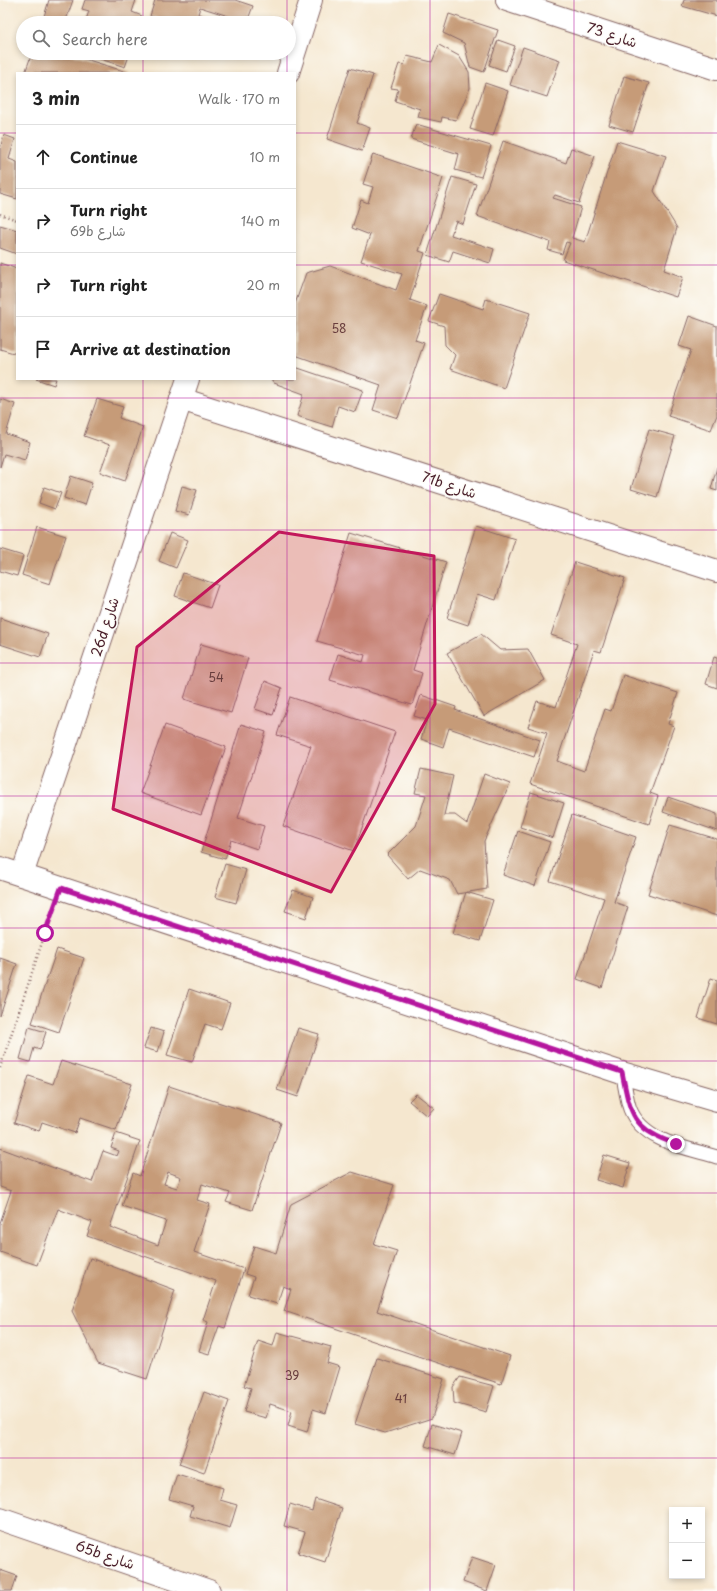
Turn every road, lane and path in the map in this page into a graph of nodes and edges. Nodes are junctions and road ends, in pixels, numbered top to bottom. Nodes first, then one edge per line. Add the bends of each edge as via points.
1 (312, 0) edge
2 (507, 0) edge
3 (296, 49) edge
4 (292, 60) edge
5 (717, 70) edge
6 (288, 72) edge
7 (0, 214) edge
8 (16, 220) edge
9 (184, 389) edge
10 (717, 571) edge
11 (0, 868) edge
12 (22, 875) junction
13 (61, 888) junction
14 (0, 1068) edge
15 (622, 1072) junction
16 (717, 1101) edge
17 (717, 1157) edge
18 (0, 1519) edge
19 (209, 1591) edge

1 - 3 street
2 - 5 street, شارع 73
4 - 6 street
7 - 8 path
9 - 10 street, 71b شارع
9 - 12 street, 26d شارع
11 - 12 street
12 - 13 street
13 - 14 path
13 - 15 street
15 - 16 street
15 - 17 lane via 630,1110 649,1133
18 - 19 street, 65b شارع

